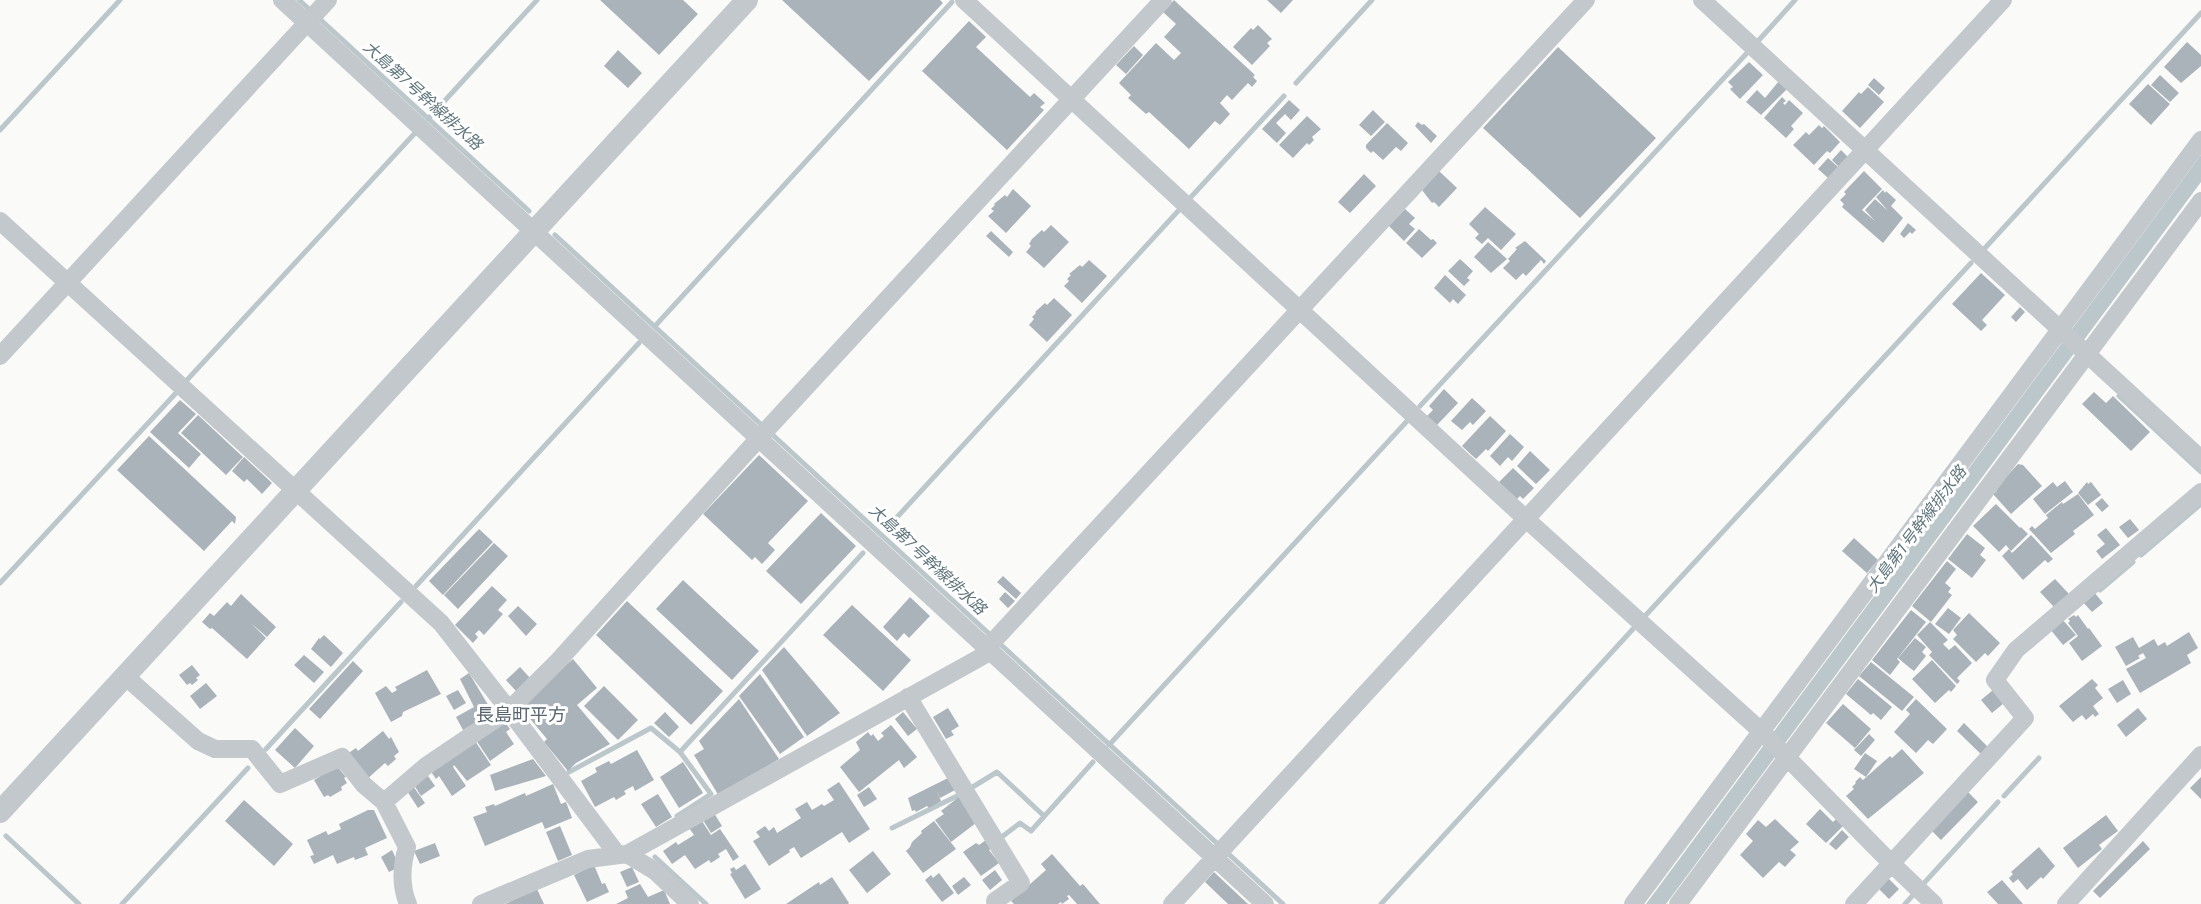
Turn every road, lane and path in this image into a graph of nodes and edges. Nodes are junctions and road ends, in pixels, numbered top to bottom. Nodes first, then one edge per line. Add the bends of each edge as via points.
1 (282, 0) edge
2 (747, 0) edge
3 (964, 0) edge
4 (1163, 0) edge
5 (1586, 0) edge
6 (1702, 0) edge
7 (2003, 0) edge
8 (317, 13) edge
9 (1071, 99) junction
10 (2201, 140) edge
11 (1865, 151) junction
12 (2201, 201) edge
13 (0, 221) edge
14 (534, 231) junction
15 (68, 283) junction
16 (1300, 310) junction
17 (2062, 330) junction
18 (2085, 351) junction
19 (0, 356) edge
20 (764, 433) junction
21 (2201, 459) edge
22 (295, 491) junction
23 (2201, 492) edge
24 (1526, 519) junction
25 (992, 645) junction
26 (125, 676) junction
27 (908, 697) junction
28 (509, 710) junction
29 (1762, 733) junction
30 (1785, 755) junction
31 (2201, 755) edge
32 (384, 802) junction
33 (0, 812) edge
34 (1220, 851) junction
35 (622, 854) junction
36 (1891, 863) junction
37 (993, 903) edge
38 (408, 904) edge
39 (481, 904) edge
40 (690, 904) edge
41 (1172, 904) edge
42 (1264, 904) edge
43 (1633, 904) edge
44 (1678, 904) edge
45 (1854, 904) edge
46 (1934, 904) edge
47 (2066, 904) edge

1 - 8 street
2 - 14 street
3 - 9 street
4 - 9 street
5 - 16 street
6 - 11 street
7 - 11 street
8 - 14 street
8 - 15 street
9 - 16 street
9 - 20 street
10 - 17 street
11 - 17 street
11 - 24 street
12 - 18 street
13 - 15 street
14 - 20 street
14 - 22 street
15 - 19 street
15 - 22 street
16 - 24 street
16 - 25 street
17 - 18 street
17 - 29 street
18 - 21 street
18 - 30 street
20 - 25 street
20 - 28 street
22 - 26 street
22 - 28 street via 441,623
23 - 36 street via 2016,650 1995,680 2025,718
24 - 29 street
24 - 34 street
25 - 27 street
25 - 34 street
26 - 32 street via 198,741 215,749 252,749 280,784 342,757 364,785
26 - 33 street
27 - 35 street
27 - 37 street via 1021,883
28 - 32 street via 426,766
28 - 35 street
29 - 30 street
29 - 43 street
30 - 36 street
30 - 44 street
31 - 47 street
32 - 38 street via 407,847 402,889
34 - 41 street
34 - 42 street
35 - 39 street via 588,859
35 - 40 street via 655,871
36 - 45 street
36 - 46 street

